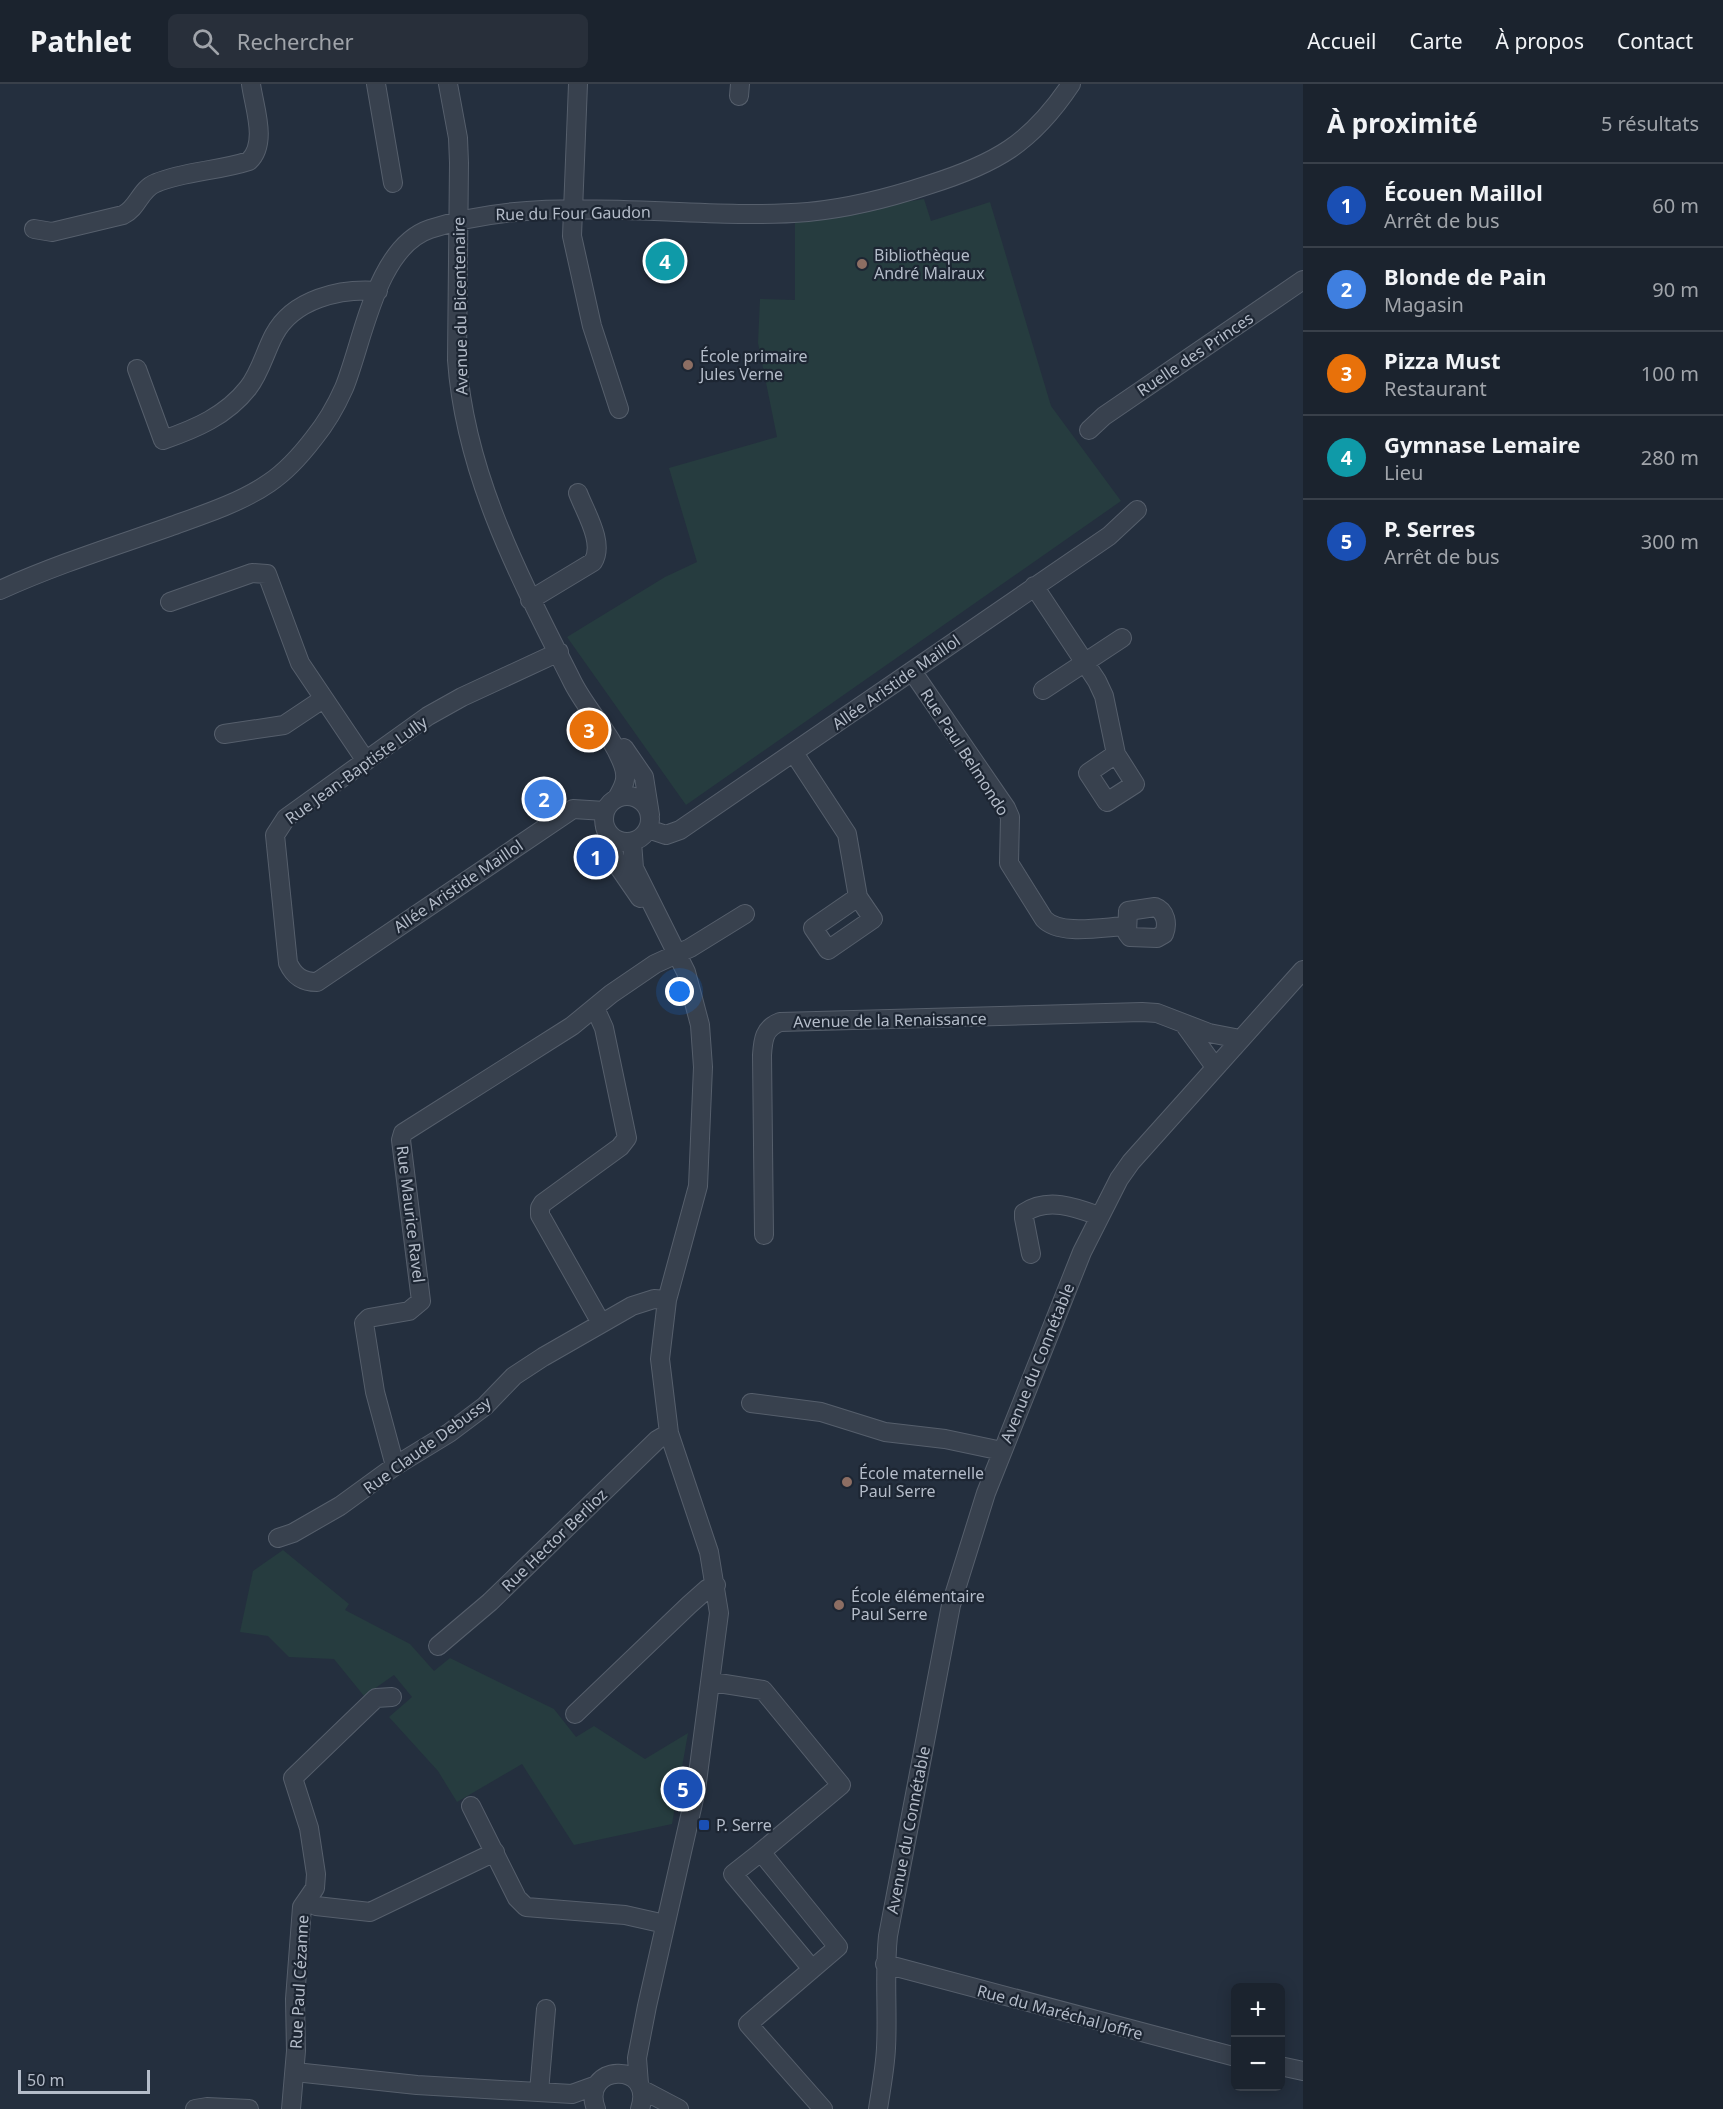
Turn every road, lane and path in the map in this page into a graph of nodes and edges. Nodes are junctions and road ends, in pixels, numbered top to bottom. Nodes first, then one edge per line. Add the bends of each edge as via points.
1 (251, 84) edge
2 (376, 84) edge
3 (448, 84) edge
4 (578, 84) edge
5 (1071, 84) edge
6 (393, 183) dead end
7 (571, 210) junction
8 (458, 222) junction
9 (34, 230) dead end
10 (1303, 279) edge
11 (378, 291) junction
12 (137, 369) dead end
13 (618, 408) dead end
14 (1089, 430) dead end
15 (578, 493) dead end
16 (1137, 510) dead end
17 (1034, 586) junction
18 (0, 590) edge
19 (530, 600) junction
20 (170, 602) dead end
21 (1122, 638) dead end
22 (559, 652) junction
23 (1085, 663) junction
24 (912, 671) junction
25 (1043, 690) dead end
26 (323, 699) junction
27 (224, 734) dead end
28 (794, 753) junction
29 (1116, 754) dead end
30 (366, 761) junction
31 (609, 812) junction
32 (649, 822) junction
33 (632, 842) junction
34 (858, 897) dead end
35 (745, 914) dead end
36 (1126, 926) dead end
37 (666, 930) junction
38 (678, 954) junction
39 (1303, 970) edge
40 (317, 982) joint
41 (595, 1008) junction
42 (1182, 1023) junction
43 (1240, 1039) junction
44 (1215, 1067) junction
45 (1099, 1215) junction
46 (764, 1235) dead end
47 (1032, 1254) dead end
48 (667, 1300) junction
49 (601, 1323) junction
50 (751, 1403) dead end
51 (669, 1433) junction
52 (1002, 1451) junction
53 (394, 1466) junction
54 (278, 1538) dead end
55 (716, 1586) junction
56 (438, 1646) dead end
57 (712, 1682) junction
58 (392, 1697) dead end
59 (575, 1714) dead end
60 (471, 1806) dead end
61 (495, 1852) junction
62 (761, 1852) junction
63 (308, 1900) junction
64 (665, 1924) junction
65 (885, 1964) junction
66 (812, 1970) junction
67 (647, 2006) junction
68 (546, 2009) dead end
69 (1231, 2056) edge
70 (1285, 2067) edge
71 (1303, 2071) edge
72 (295, 2072) junction
73 (640, 2086) junction
74 (539, 2092) junction
75 (595, 2093) edge
76 (518, 2100) edge
77 (195, 2109) edge
78 (249, 2109) edge
79 (291, 2109) edge
80 (640, 2109) edge
81 (678, 2109) edge
82 (823, 2109) edge
83 (878, 2109) edge

1 - 9 street via 259,138 255,156 249,161 157,182 123,215 52,232
2 - 6 street
3 - 8 street, Avenue du Bicentenaire via 458,138
4 - 7 street
5 - 7 street, Rue du Four Gaudon via 1034,130 1008,152 990,163 888,198 799,212
7 - 8 street, Rue du Four Gaudon via 483,214
7 - 13 street via 572,236 592,326
8 - 11 street, Rue du Four Gaudon via 429,229 405,246
8 - 19 street, Avenue du Bicentenaire via 459,396 466,431 505,544
10 - 14 street, Ruelle des Princes
11 - 12 street via 346,291 294,310 275,333 253,381 237,401 205,424 163,440
11 - 18 street, Rue du Four Gaudon via 337,404 301,454 282,473 252,493
15 - 19 street via 598,554 594,562
16 - 17 street, Allée Aristide Maillol via 1109,536
17 - 23 street
17 - 24 street, Allée Aristide Maillol
19 - 22 street, Avenue du Bicentenaire
20 - 26 street via 252,573 267,574 300,663
21 - 23 street
22 - 30 street, Rue Jean-Baptiste Lully via 462,696
22 - 31 street, Avenue du Bicentenaire via 580,697 623,763 626,780
22 - 32 street, Avenue du Bicentenaire via 577,672 644,777
23 - 25 street
23 - 29 street via 1104,696
24 - 28 street, Allée Aristide Maillol
24 - 36 street, Rue Paul Belmondo via 1006,808 1010,817 1009,863 1044,919 1064,929
26 - 27 street via 284,725
26 - 30 street
28 - 32 street, Allée Aristide Maillol via 680,831 666,835
28 - 34 street via 847,834
30 - 40 street, Rue Jean-Baptiste Lully via 286,818 275,835 288,963 299,978
31 - 32 street via 632,796 641,801
31 - 33 street via 618,840
31 - 37 street via 618,866
31 - 40 street, Allée Aristide Maillol via 573,809
32 - 33 street via 640,838
33 - 37 street via 634,868
35 - 38 street
37 - 38 street
38 - 41 street via 655,964
38 - 48 street via 700,1025 703,1077 698,1186
39 - 43 street, Avenue du Connétable
41 - 49 street via 604,1028 627,1138 540,1208 540,1215
41 - 53 street, Rue Maurice Ravel via 537,1051 403,1134 421,1301 414,1309 369,1318 364,1323 375,1392
42 - 43 street
42 - 44 street
42 - 46 street, Avenue de la Renaissance via 1157,1013 1142,1012 772,1025 764,1039 762,1055
43 - 44 street, Avenue du Connétable
44 - 45 street, Avenue du Connétable via 1131,1162
45 - 47 street via 1062,1204 1030,1209 1024,1218
45 - 52 street, Avenue du Connétable
48 - 49 street, Rue Claude Debussy via 654,1299 632,1306
48 - 51 street via 660,1359
49 - 53 street, Rue Claude Debussy via 514,1376 479,1411
50 - 52 street via 821,1412 885,1432
51 - 55 street
51 - 56 street, Rue Hector Berlioz
52 - 65 street, Avenue du Connétable via 943,1635
53 - 54 street, Rue Claude Debussy via 340,1506
55 - 57 street via 719,1613
55 - 59 street via 689,1605
57 - 62 street via 763,1690 841,1785
57 - 64 street via 696,1790
58 - 63 street, Rue Paul Cézanne via 381,1696 370,1703 293,1778 314,1854 315,1888
60 - 61 street
61 - 63 street via 370,1912 316,1906
61 - 64 street via 517,1898 526,1907 625,1916
62 - 66 street via 838,1947
62 - 66 street via 733,1874
63 - 72 street, Rue Paul Cézanne via 302,1907 295,1999
64 - 67 street
65 - 69 street, Rue du Maréchal Joffre
65 - 83 street, Avenue du Connétable via 886,2051
66 - 82 street via 748,2024
67 - 73 street via 638,2058
67 - 75 street via 626,2055
68 - 74 street
70 - 71 street
72 - 76 street, Rue Paul Cézanne
72 - 79 street, Rue Paul Cézanne
73 - 75 street, Rue Paul Cézanne via 627,2074
73 - 80 street
73 - 81 street, Rue Paul Cézanne
74 - 75 street, Rue Paul Cézanne
74 - 76 street, Rue Paul Cézanne
77 - 78 street

